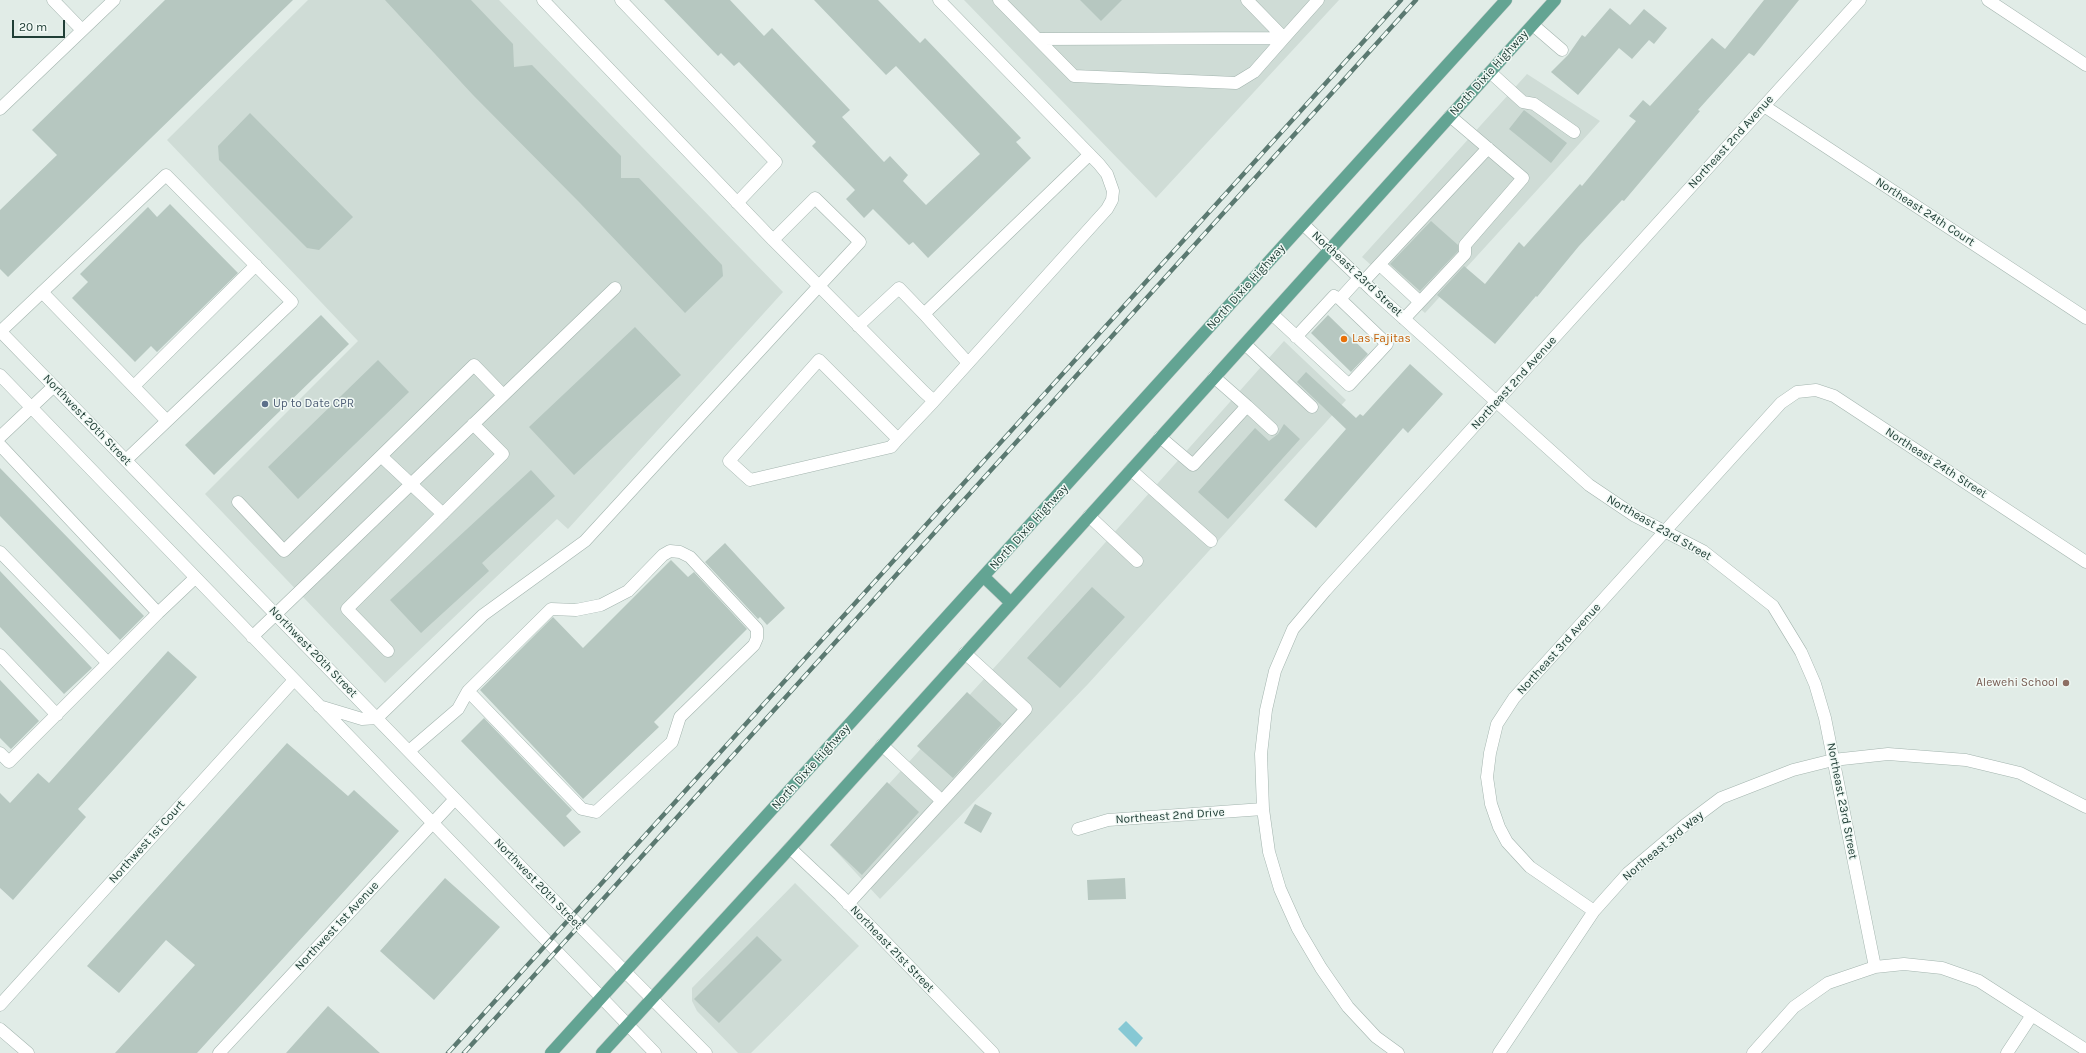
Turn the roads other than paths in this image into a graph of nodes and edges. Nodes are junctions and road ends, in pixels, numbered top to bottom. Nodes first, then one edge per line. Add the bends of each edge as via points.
1 (53, 0) edge
2 (114, 0) edge
3 (543, 0) edge
4 (621, 0) edge
5 (939, 0) edge
6 (999, 0) edge
7 (1247, 0) edge
8 (1318, 0) edge
9 (1506, 0) edge
10 (1555, 0) edge
11 (1860, 0) edge
12 (1988, 0) edge
13 (1533, 25) junction
14 (82, 30) junction
15 (1284, 38) junction
16 (1038, 39) junction
17 (1562, 50) dead end
18 (2086, 65) edge
19 (1490, 72) junction
20 (1764, 106) junction
21 (0, 109) edge
22 (1450, 116) junction
23 (1574, 132) dead end
24 (1488, 148) junction
25 (1089, 154) junction
26 (737, 202) junction
27 (1303, 224) junction
28 (773, 240) junction
29 (1330, 250) junction
30 (256, 265) junction
31 (1380, 265) junction
32 (1361, 280) junction
33 (819, 286) junction
34 (615, 288) dead end
35 (42, 292) junction
36 (1340, 299) junction
37 (1420, 302) junction
38 (924, 314) junction
39 (1272, 314) junction
40 (2086, 318) edge
41 (1404, 319) junction
42 (858, 326) junction
43 (0, 331) edge
44 (1296, 337) junction
45 (1244, 344) junction
46 (968, 363) junction
47 (0, 375) edge
48 (1214, 378) junction
49 (54, 386) junction
50 (134, 386) junction
51 (503, 395) junction
52 (934, 401) junction
53 (1496, 402) junction
54 (1781, 403) joint
55 (1247, 406) junction
56 (1312, 407) dead end
57 (31, 408) junction
58 (167, 421) junction
59 (473, 424) junction
60 (1272, 429) dead end
61 (0, 437) edge
62 (1160, 437) junction
63 (898, 439) junction
64 (0, 445) edge
65 (381, 456) junction
66 (126, 460) junction
67 (1131, 470) junction
68 (411, 484) junction
69 (238, 502) dead end
70 (443, 514) junction
71 (1089, 516) junction
72 (1665, 531) junction
73 (1211, 541) dead end
74 (0, 552) edge
75 (1137, 561) dead end
76 (2086, 562) edge
77 (984, 577) junction
78 (196, 578) junction
79 (1011, 603) junction
80 (158, 613) junction
81 (276, 614) junction
82 (252, 636) junction
83 (388, 651) dead end
84 (965, 654) junction
85 (0, 655) edge
86 (108, 663) junction
87 (294, 680) junction
88 (468, 691) junction
89 (319, 706) junction
90 (57, 714) junction
91 (377, 718) junction
92 (882, 745) junction
93 (409, 751) junction
94 (0, 753) edge
95 (1833, 760) junction
96 (456, 799) junction
97 (942, 801) junction
98 (2086, 807) edge
99 (1263, 809) junction
100 (433, 824) junction
101 (1078, 829) dead end
102 (790, 848) junction
103 (848, 904) junction
104 (1594, 911) junction
105 (1876, 967) junction
106 (626, 972) junction
107 (602, 998) junction
108 (652, 998) junction
109 (0, 1004) edge
110 (2032, 1015) junction
111 (628, 1024) junction
112 (0, 1029) edge
113 (2086, 1050) edge
114 (28, 1053) edge
115 (219, 1053) edge
116 (551, 1053) edge
117 (602, 1053) edge
118 (655, 1053) edge
119 (706, 1053) edge
120 (993, 1053) edge
121 (1398, 1053) edge
122 (1499, 1053) edge
123 (1753, 1053) edge
124 (2007, 1053) edge

1 - 14 street
2 - 14 street
3 - 26 street
4 - 26 street via 776,162
5 - 25 street
6 - 16 street
7 - 15 street
8 - 15 street
9 - 27 main road, North Dixie Highway
10 - 13 main road, North Dixie Highway
11 - 20 street, Northeast 2nd Avenue
12 - 18 street
13 - 17 street
13 - 19 main road, North Dixie Highway
14 - 21 street
15 - 16 street
15 - 16 street via 1254,72 1236,83 1074,76
19 - 22 main road, North Dixie Highway
19 - 23 street via 1523,102 1534,104
20 - 40 street, Northeast 24th Court
20 - 53 street, Northeast 2nd Avenue
22 - 24 street
22 - 29 main road, North Dixie Highway
24 - 31 street
24 - 37 street via 1523,178 1465,245 1465,254
25 - 38 street
25 - 46 street via 1111,182 1112,200 1107,209
26 - 28 street
27 - 29 street, Northeast 23rd Street
27 - 77 main road, North Dixie Highway
28 - 33 street
28 - 33 street via 815,198 860,242
29 - 32 street, Northeast 23rd Street
29 - 39 main road, North Dixie Highway
30 - 35 street via 166,175
30 - 50 street
30 - 58 street via 292,302
31 - 32 street
31 - 37 street
32 - 36 street
32 - 41 street, Northeast 23rd Street
33 - 42 street
33 - 91 street via 585,541 483,615
34 - 51 street
35 - 43 street
35 - 50 street
36 - 44 street via 1334,296
36 - 44 street via 1387,344 1349,385
37 - 41 street
38 - 42 street via 899,288
38 - 46 street
39 - 44 street
39 - 45 main road, North Dixie Highway
41 - 53 street, Northeast 23rd Street
42 - 52 street
43 - 49 street, Northwest 20th Street
45 - 48 main road, North Dixie Highway
45 - 56 street
46 - 52 street
47 - 57 street
48 - 55 street
48 - 62 main road, North Dixie Highway
49 - 57 street
49 - 66 street, Northwest 20th Street
50 - 58 street
51 - 59 street
51 - 65 street via 474,365
52 - 63 street
53 - 72 street, Northeast 23rd Street via 1589,485 1619,507
53 - 99 street, Northeast 2nd Avenue via 1293,629 1275,671 1266,710 1261,754
54 - 72 street, Northeast 3rd Avenue
54 - 76 street, Northeast 24th Street via 1796,392 1809,390 1834,396
55 - 60 street
55 - 62 street via 1193,465
57 - 61 street
57 - 78 street
58 - 66 street
59 - 68 street
59 - 70 street via 503,454
62 - 67 main road, North Dixie Highway
63 - 63 street via 891,447 750,480 729,460 819,360
64 - 80 street
65 - 68 street
65 - 69 street via 284,551
66 - 81 street, Northwest 20th Street
67 - 71 main road, North Dixie Highway
67 - 73 street
68 - 70 street
68 - 81 street
70 - 83 street via 347,609
71 - 75 street
71 - 79 main road, North Dixie Highway
72 - 95 street, Northeast 23rd Street via 1703,551 1773,606 1801,652 1815,684
72 - 104 street, Northeast 3rd Avenue via 1514,698 1497,724 1490,753 1487,777 1491,804 1499,827 1508,842 1530,868
74 - 86 street
77 - 79 main road
77 - 106 main road, North Dixie Highway
78 - 80 street
78 - 82 street
79 - 84 main road, North Dixie Highway
80 - 86 street
81 - 82 street
81 - 91 street, Northwest 20th Street
82 - 87 street
84 - 92 main road, North Dixie Highway
84 - 97 street via 1026,709
85 - 90 street
86 - 90 street
87 - 89 street
87 - 109 street, Northwest 1st Court
88 - 88 street via 551,609 576,610 601,605 628,591 670,551 690,557 757,629 754,645 680,717 672,742 596,812 582,809
88 - 93 street via 458,709
89 - 91 street via 362,718
89 - 100 street
90 - 94 street via 10,762
91 - 93 street, Northwest 20th Street
92 - 97 street
92 - 102 main road, North Dixie Highway
93 - 96 street, Northwest 20th Street
95 - 98 street, Northeast 3rd Way via 1888,754 1966,760 2020,773
95 - 104 street, Northeast 3rd Way via 1793,770 1721,798 1628,873
95 - 105 street, Northeast 23rd Street
96 - 100 street, Northwest 1st Avenue
96 - 106 street, Northwest 20th Street
97 - 103 street
99 - 101 street, Northeast 2nd Drive via 1108,820
99 - 121 street, Northeast 2nd Avenue via 1269,852 1280,889 1298,929 1348,1007 1376,1037
100 - 107 street
100 - 115 street, Northwest 1st Avenue
102 - 103 street, Northeast 21st Street
102 - 108 main road, North Dixie Highway
103 - 120 street, Northeast 21st Street
104 - 122 street, Northeast 3rd Way
105 - 110 street via 1923,965 1961,974 1979,981
105 - 123 street via 1828,983 1794,1007
106 - 107 main road, North Dixie Highway
106 - 108 street, Northwest 20th Street
107 - 111 street
107 - 116 main road, North Dixie Highway
108 - 111 main road, North Dixie Highway
108 - 119 street, Northwest 20th Street
110 - 113 street
110 - 124 street
111 - 117 main road, North Dixie Highway
111 - 118 street
112 - 114 street

